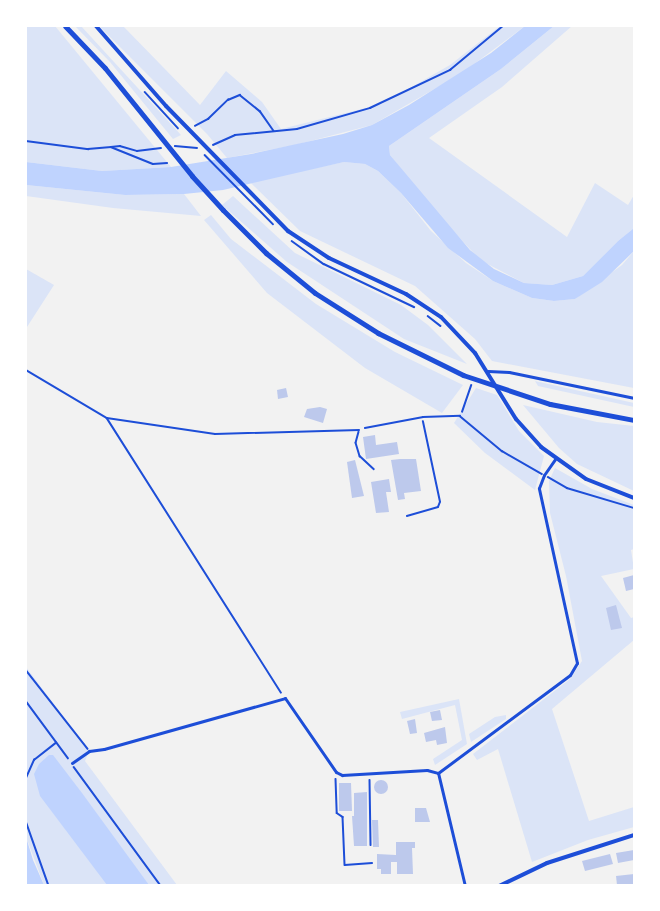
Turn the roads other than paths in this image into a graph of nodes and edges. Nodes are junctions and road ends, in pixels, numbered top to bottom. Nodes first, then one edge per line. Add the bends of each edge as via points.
1 (65, 26) edge
2 (96, 26) edge
3 (488, 371) junction
4 (634, 398) edge
5 (634, 420) edge
6 (365, 428) road end
7 (555, 459) junction
8 (543, 475) junction
9 (634, 498) edge
10 (26, 670) edge
11 (89, 751) junction
12 (72, 763) road end
13 (438, 773) junction
14 (634, 835) edge
15 (465, 885) edge
16 (499, 885) edge

1 - 5 highway via 223,210 266,253 315,293 378,333 463,375 531,399
2 - 3 street via 261,209 304,243 441,316
3 - 4 street
3 - 7 street via 516,419
6 - 8 lane via 423,417 460,416 502,452
7 - 8 street
7 - 9 street via 599,486
8 - 13 street via 540,496 577,663 570,675
10 - 11 lane
11 - 12 street
11 - 13 street via 285,698 336,772 342,775 428,770
13 - 15 street
14 - 16 street via 547,863

